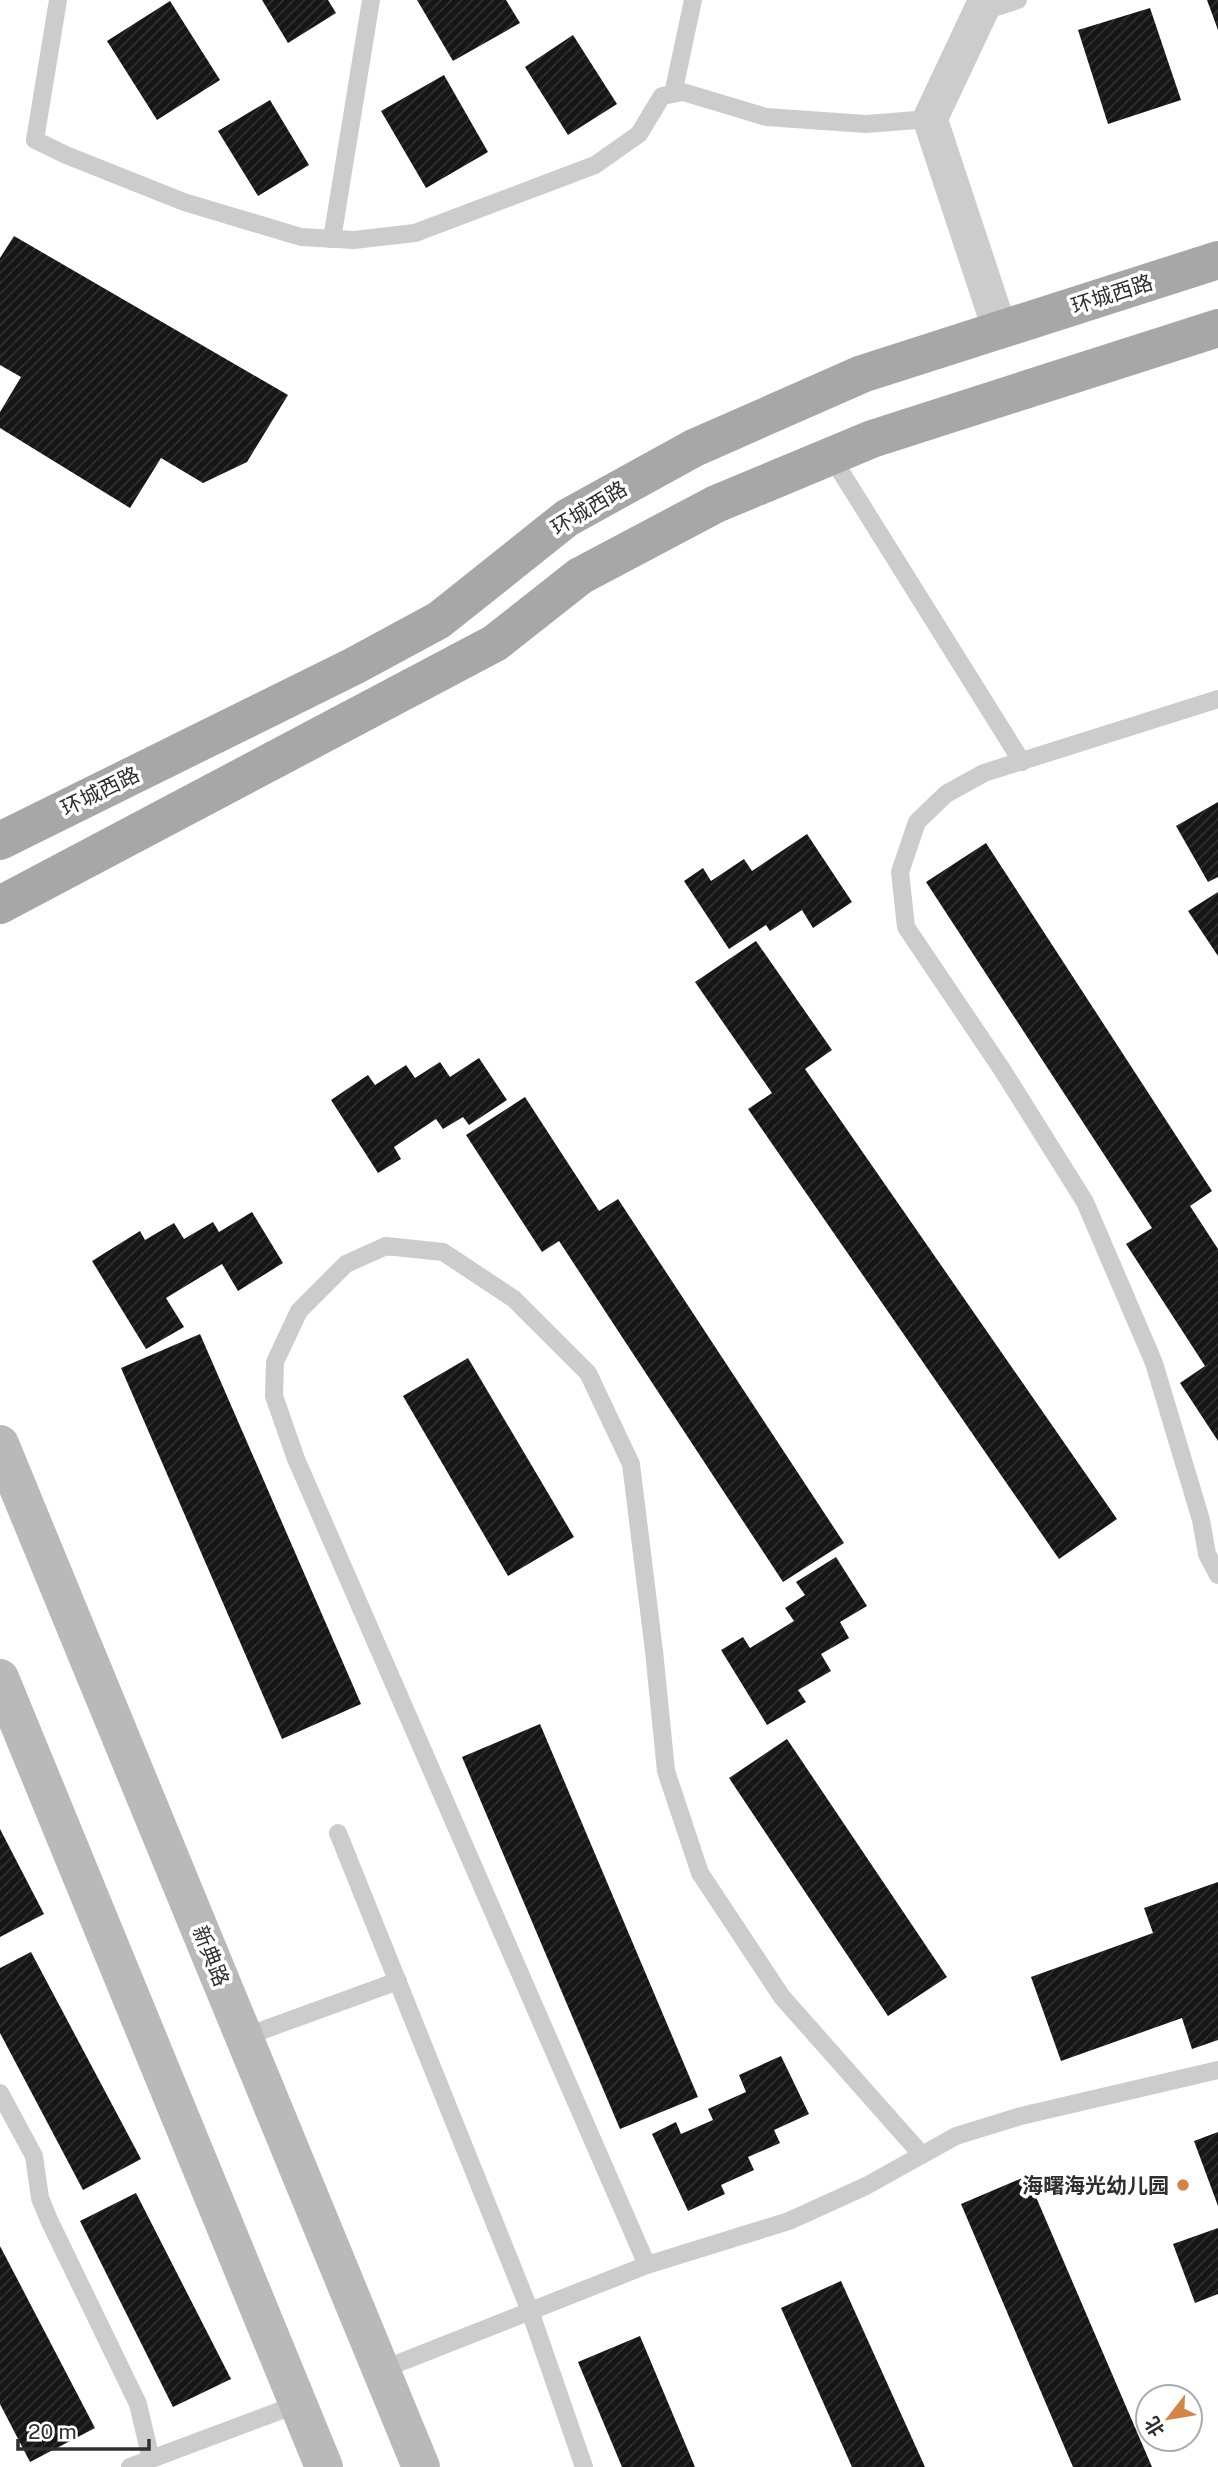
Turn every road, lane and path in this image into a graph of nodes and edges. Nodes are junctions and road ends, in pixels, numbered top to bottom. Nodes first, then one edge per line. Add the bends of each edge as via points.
1 (58, 0) edge
2 (371, 0) edge
3 (693, 0) edge
4 (1018, 0) edge
5 (983, 6) edge
6 (673, 94) junction
7 (930, 119) junction
8 (332, 239) junction
9 (1218, 260) edge
10 (1218, 328) edge
11 (1000, 330) junction
12 (831, 456) junction
13 (1218, 699) edge
14 (1022, 762) junction
15 (0, 841) edge
16 (0, 905) edge
17 (0, 1444) edge
18 (1218, 1575) edge
19 (0, 1678) edge
20 (338, 1833) dead end
21 (398, 1982) junction
22 (244, 2037) junction
23 (1218, 2070) edge
24 (0, 2093) edge
25 (922, 2155) junction
26 (647, 2265) junction
27 (530, 2311) junction
28 (381, 2370) junction
29 (298, 2404) junction
30 (151, 2459) junction
31 (130, 2467) edge
32 (324, 2467) edge
33 (421, 2467) edge
34 (584, 2467) edge

1 - 8 lane via 35,140 184,202 301,237
2 - 8 lane
3 - 6 lane
4 - 5 lane
5 - 7 street
6 - 7 lane via 683,92 766,117 866,124
6 - 8 lane via 663,96 639,134 595,165 415,233
7 - 11 street
9 - 11 main road, 环城西路
10 - 12 main road
11 - 15 main road, 环城西路 via 862,374 694,448 567,518 439,620
12 - 14 lane
12 - 16 main road via 716,504 580,576 495,643
13 - 14 lane
14 - 18 lane via 984,773 946,794 917,822 900,873 906,927 1086,1202 1154,1363 1207,1554
17 - 22 main road, 新典路
19 - 29 main road
20 - 21 lane
21 - 22 lane
21 - 27 lane
22 - 28 main road, 新典路
23 - 25 lane via 1021,2116 956,2136
24 - 30 lane via 34,2156 40,2199 49,2220 138,2404
25 - 26 lane via 789,2221
25 - 26 lane via 782,1997 700,1873 666,1771 631,1464 588,1373 514,1299 443,1252 386,1246 346,1264 299,1311 275,1362 274,1396 296,1459
26 - 27 lane
27 - 28 lane
27 - 34 lane
28 - 33 main road, 新典路
29 - 30 lane
29 - 32 main road
30 - 31 lane

